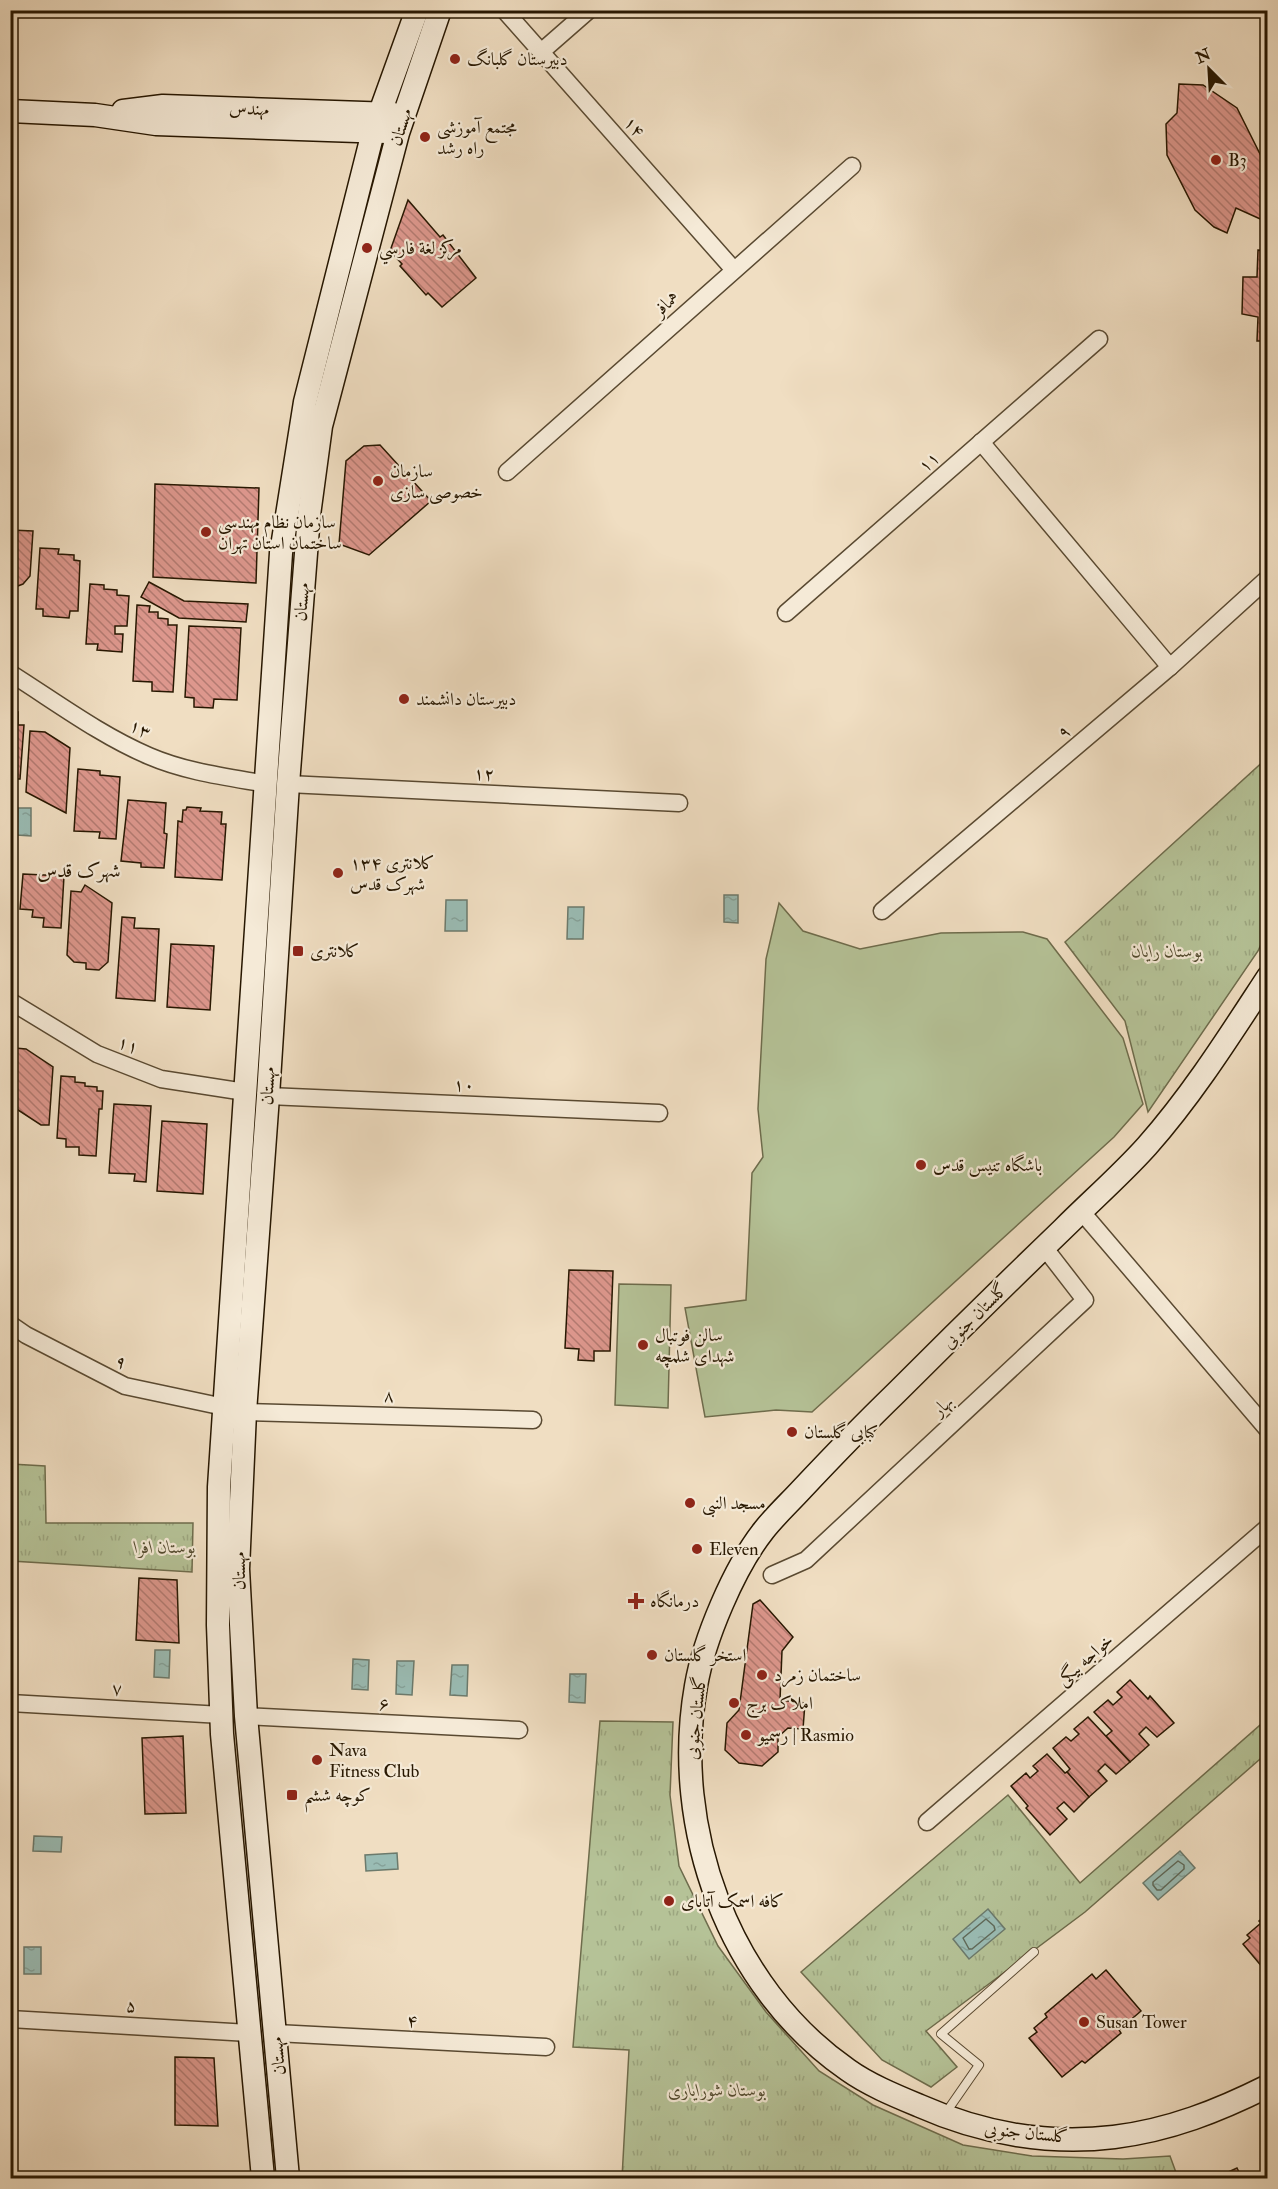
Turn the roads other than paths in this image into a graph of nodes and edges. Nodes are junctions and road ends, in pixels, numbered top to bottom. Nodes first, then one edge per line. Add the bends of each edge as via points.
1 (417, 10) edge
2 (440, 10) edge
3 (504, 10) edge
4 (589, 10) edge
5 (541, 52) junction
6 (10, 111) edge
7 (376, 123) junction
8 (401, 123) junction
9 (852, 166) dead end
10 (734, 270) junction
11 (1099, 339) dead end
12 (981, 442) junction
13 (507, 472) dead end
14 (280, 572) junction
15 (304, 573) junction
16 (1268, 578) edge
17 (786, 613) dead end
18 (1170, 667) junction
19 (10, 673) edge
20 (277, 784) junction
21 (680, 803) dead end
22 (882, 911) dead end
23 (1268, 977) edge
24 (10, 1000) edge
25 (245, 1092) junction
26 (268, 1096) junction
27 (659, 1113) dead end
28 (1081, 1211) junction
29 (1044, 1247) junction
30 (10, 1324) edge
31 (234, 1409) junction
32 (533, 1420) dead end
33 (1268, 1430) edge
34 (1268, 1527) edge
35 (772, 1575) dead end
36 (10, 1703) edge
37 (222, 1715) junction
38 (246, 1716) junction
39 (519, 1730) dead end
40 (927, 1822) dead end
41 (1034, 1952) dead end
42 (10, 2019) edge
43 (249, 2033) junction
44 (276, 2033) junction
45 (546, 2048) dead end
46 (1268, 2086) edge
47 (943, 2116) junction
48 (263, 2178) edge
49 (288, 2178) edge

1 - 7 street
2 - 8 street, مهستان
3 - 5 street, ۱۴
4 - 5 street
5 - 10 street, ۱۴
6 - 7 street, مهندس via 95,115 156,124
7 - 8 street, مهندس
7 - 14 street via 305,402
8 - 15 street, مهستان via 321,426
9 - 10 street, همافر
10 - 13 street, همافر
11 - 12 street, ۱۱
12 - 17 street, ۱۱
12 - 18 street
14 - 15 street
14 - 20 street
15 - 20 street, مهستان
16 - 18 street, ۹
18 - 22 street, ۹
19 - 20 street, ۱۳ via 98,730 150,757 200,772
20 - 21 street, ۱۲
20 - 25 street
20 - 26 street, مهستان
23 - 28 street, گلستان جنوبی via 1203,1075 1161,1129
24 - 25 street, ۱۱ via 97,1054 161,1079
25 - 26 street
25 - 31 street
26 - 27 street, ۱۰
26 - 31 street, مهستان
28 - 29 street, گلستان جنوبی
28 - 33 street
29 - 35 street, بهار via 1085,1300 806,1560
29 - 47 street, گلستان جنوبی via 847,1441 764,1530 730,1585 696,1685 690,1763 698,1832 722,1909 753,1971 808,2037 849,2070 893,2095
30 - 31 street, ۹ via 125,1386
31 - 32 street, ۸
31 - 37 street via 219,1486
31 - 38 street, مهستان
34 - 40 street, خواجه بیگی
36 - 37 street, ۷
37 - 38 street
37 - 43 street
38 - 39 street, ۶
38 - 44 street, مهستان
41 - 47 lane via 941,2034 979,2065
42 - 43 street, ۵
43 - 44 street
43 - 48 street
44 - 45 street, ۴
44 - 49 street, مهستان
46 - 47 street, گلستان جنوبی via 1222,2109 1164,2127 1112,2137 1020,2136

